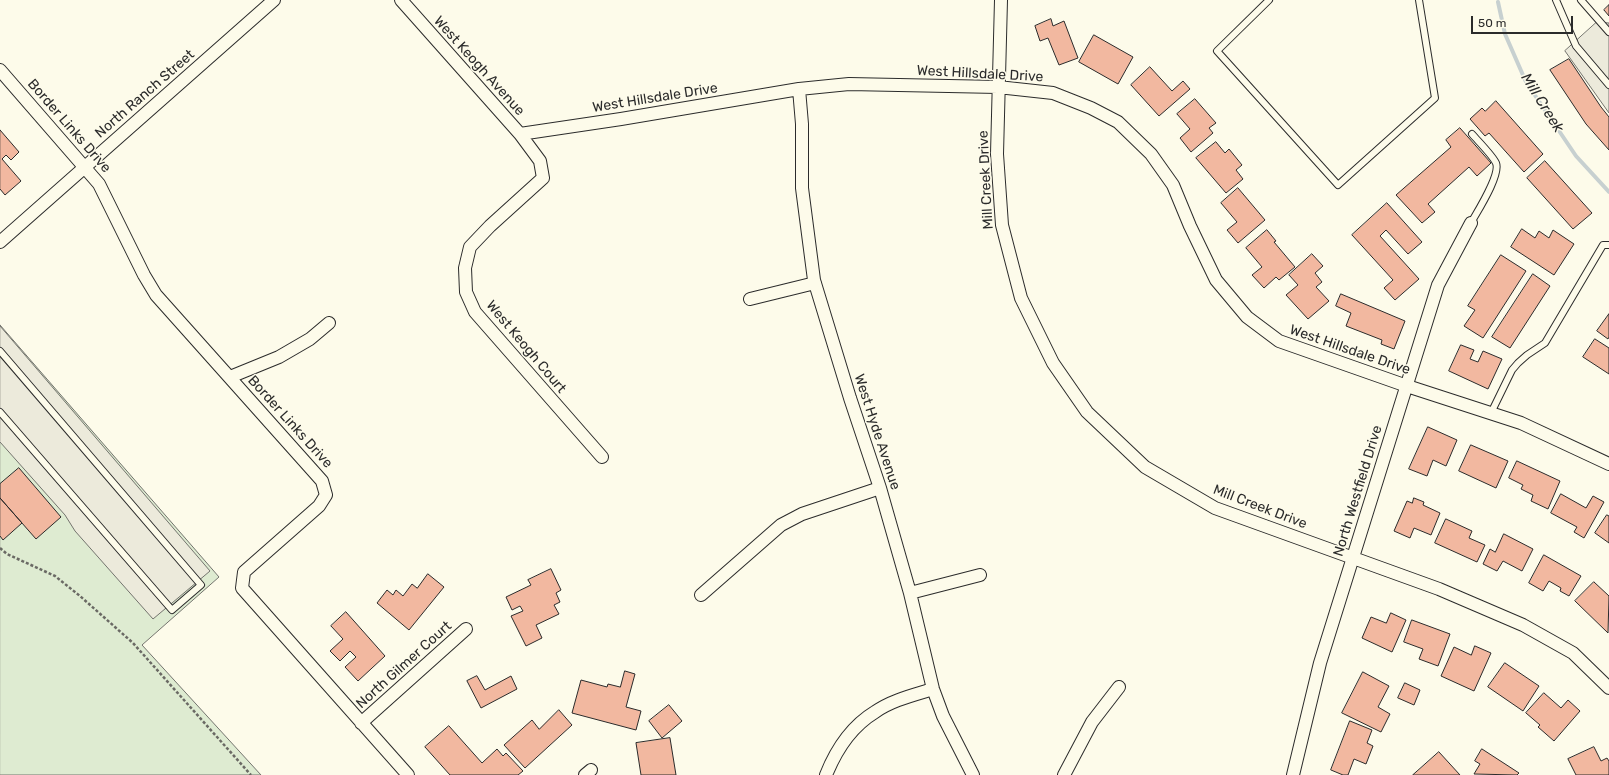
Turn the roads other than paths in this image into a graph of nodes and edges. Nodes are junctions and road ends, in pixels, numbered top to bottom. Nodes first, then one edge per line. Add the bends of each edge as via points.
1 (274, 0) edge
2 (400, 0) edge
3 (1001, 0) edge
4 (1269, 0) edge
5 (1419, 0) edge
6 (1556, 0) edge
7 (1581, 0) edge
8 (1609, 32) edge
9 (0, 70) edge
10 (1609, 85) edge
11 (998, 87) junction
12 (799, 89) junction
13 (520, 134) junction
14 (1472, 134) dead end
15 (85, 167) junction
16 (1472, 223) joint
17 (0, 242) edge
18 (1609, 245) edge
19 (815, 283) junction
20 (750, 299) dead end
21 (329, 323) dead end
22 (0, 351) edge
23 (230, 377) junction
24 (1407, 386) junction
25 (0, 412) edge
26 (1491, 413) junction
27 (602, 457) dead end
28 (1609, 464) edge
29 (880, 488) junction
30 (1353, 558) junction
31 (980, 575) dead end
32 (910, 592) junction
33 (700, 595) dead end
34 (466, 629) dead end
35 (1119, 687) dead end
36 (1609, 688) edge
37 (933, 689) junction
38 (361, 723) junction
39 (408, 775) edge
40 (826, 775) edge
41 (973, 775) edge
42 (1064, 775) edge
43 (1293, 775) edge

1 - 15 street, North Ranch Street
2 - 13 street, West Keogh Avenue
3 - 11 street, Mill Creek Drive
4 - 5 lane via 1217,50 1338,185 1435,98
6 - 10 lane via 1576,46
7 - 8 lane
9 - 15 street, Border Links Drive
11 - 12 street, West Hillsdale Drive via 849,84
11 - 24 street, West Hillsdale Drive via 1053,93 1118,122 1151,154 1173,185 1216,280 1247,317 1279,341
11 - 30 street, Mill Creek Drive via 997,154 1002,225 1021,298 1053,363 1086,412 1145,467 1215,508
12 - 13 street, West Hillsdale Drive via 621,120
12 - 19 street, West Hyde Avenue via 802,188
13 - 27 street, West Keogh Court via 540,161 542,178 470,247 465,268 466,292 475,312
14 - 16 lane via 1496,163 1497,170
15 - 17 street, North Ranch Street
15 - 23 street, Border Links Drive via 99,184 156,295
16 - 24 street, North Westfield Drive via 1438,285
18 - 26 lane via 1603,245 1545,343 1527,355 1512,370
19 - 20 street
19 - 29 street, West Hyde Avenue
21 - 23 street via 310,340 279,357
22 - 25 lane via 201,584 172,610
23 - 38 street, Border Links Drive via 322,481 326,495 319,506 244,572 242,588
24 - 26 street, West Hillsdale Drive
24 - 30 street, North Westfield Drive
26 - 28 street, West Hillsdale Drive via 1521,423
29 - 32 street, West Hyde Avenue
29 - 33 street via 802,514 781,525
30 - 36 street, Mill Creek Drive via 1439,589 1522,625 1573,653
30 - 43 street, North Westfield Drive via 1320,663
31 - 32 street
32 - 37 street, West Hyde Avenue
34 - 38 street, North Gilmer Court
35 - 42 street via 1092,722
37 - 40 street via 906,697 875,712 847,736
37 - 41 street, West Hyde Avenue via 943,716
38 - 39 street, Border Links Drive

